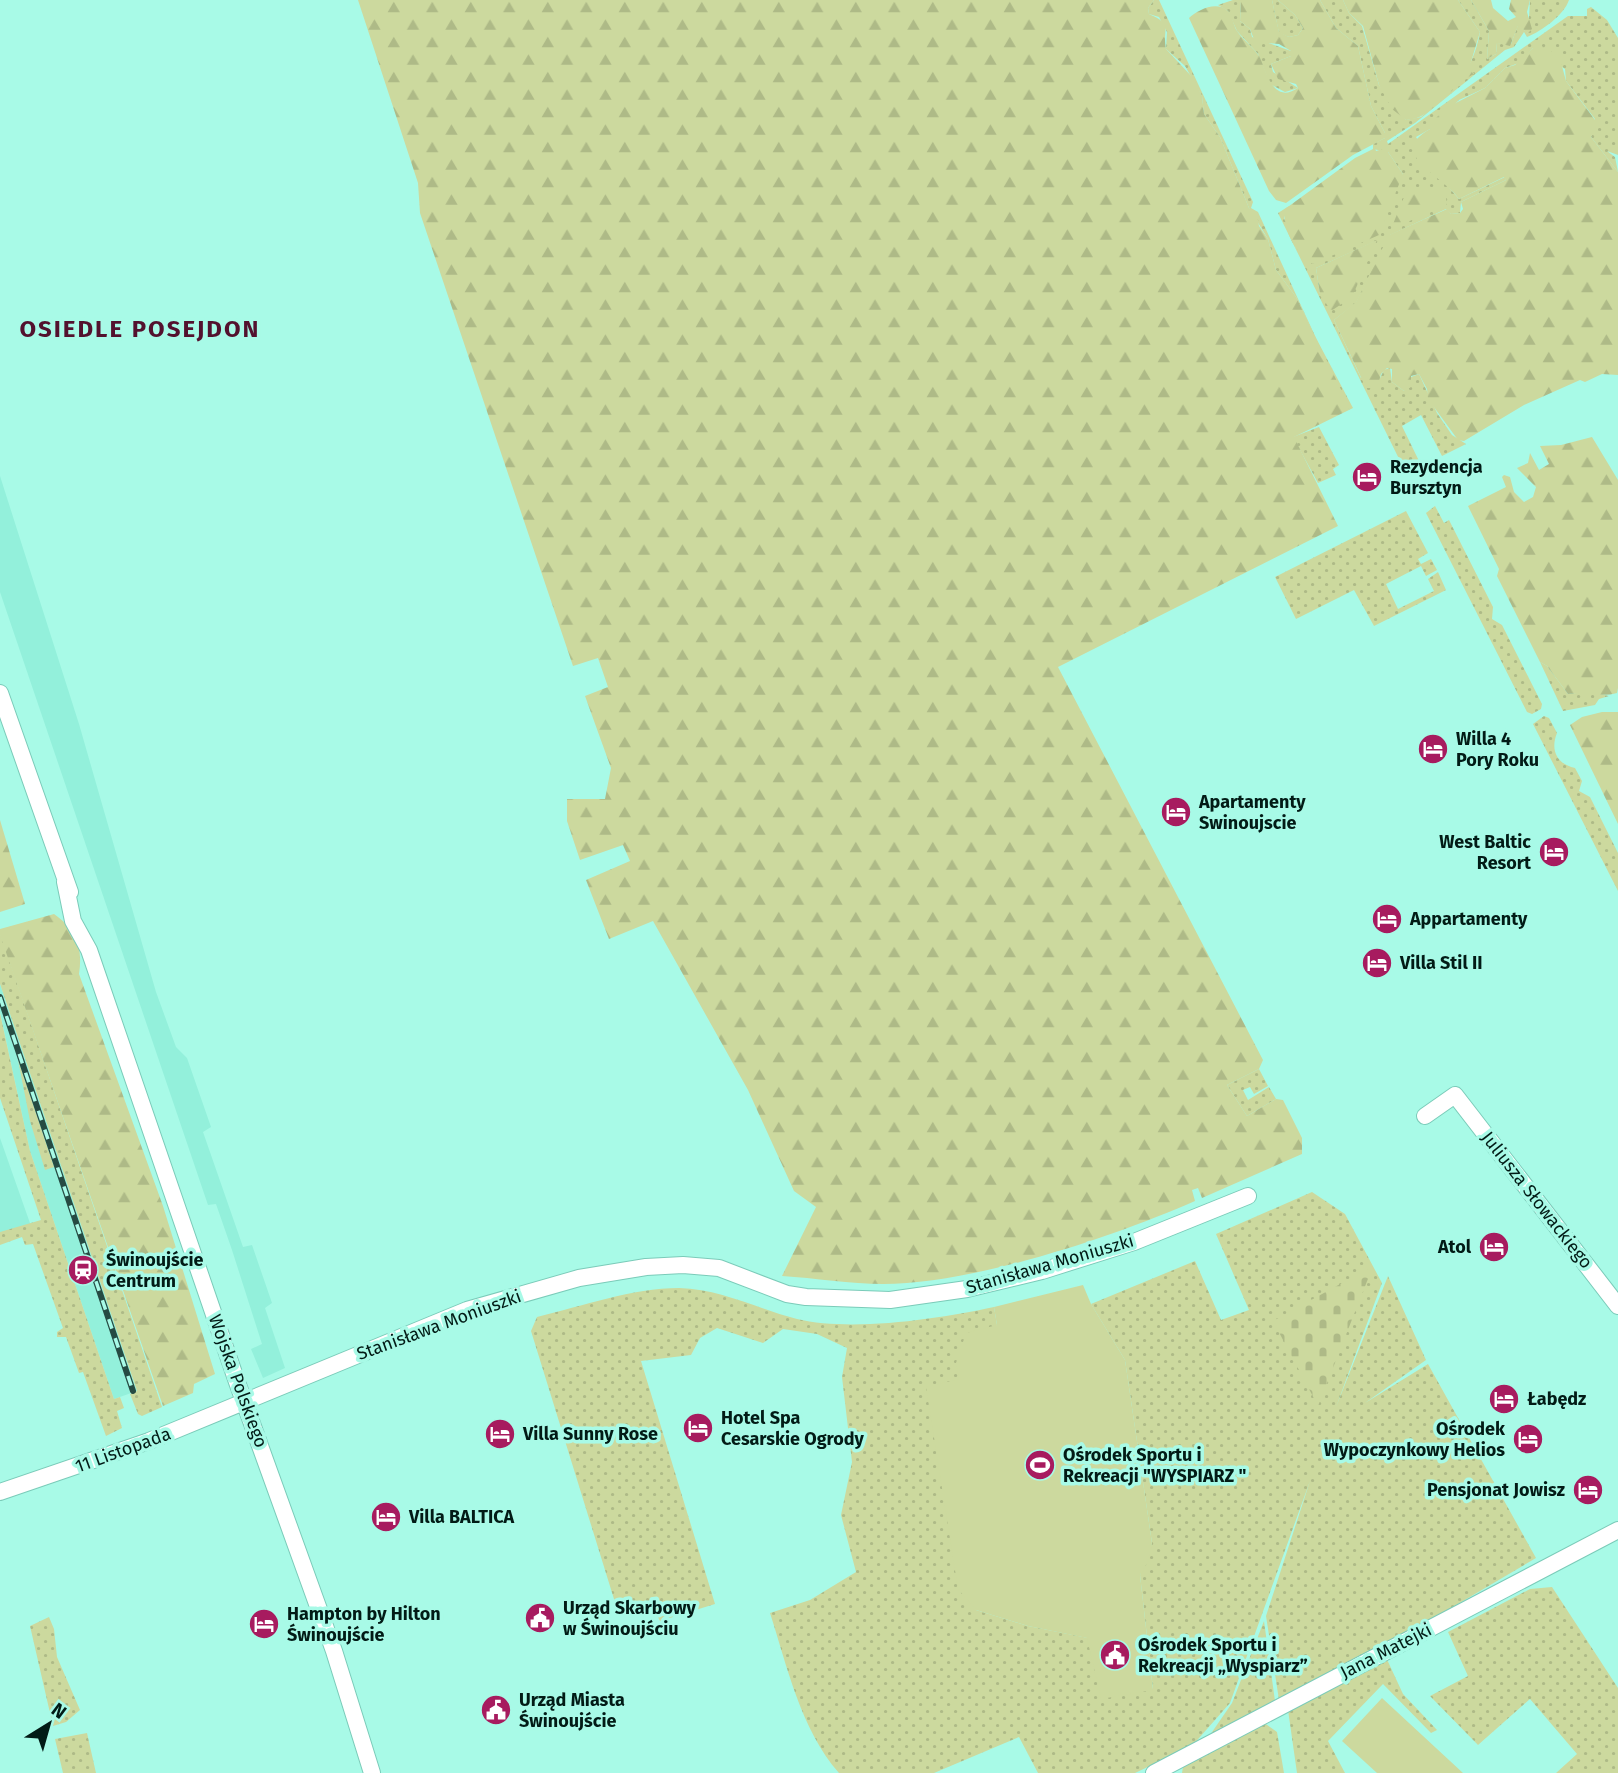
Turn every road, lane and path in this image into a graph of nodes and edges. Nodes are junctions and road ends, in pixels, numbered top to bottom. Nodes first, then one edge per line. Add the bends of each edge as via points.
1 (0, 693) edge
2 (1471, 1115) junction
3 (1248, 1196) dead end
4 (1618, 1306) edge
5 (245, 1402) junction
6 (0, 1492) edge
7 (1618, 1530) edge
8 (372, 1773) edge
9 (1154, 1773) edge

1 - 5 street, Wojska Polskiego via 65,882 81,911 89,950
2 - 2 street, Juliusza Słowackiego via 1455,1095 1425,1116 1455,1110
2 - 4 street, Juliusza Słowackiego
3 - 5 street, Stanisława Moniuszki via 1134,1242 1042,1271 967,1289 890,1300 787,1294 719,1268 683,1265 579,1278 467,1311
5 - 6 street, 11 Listopada
5 - 8 street, Wojska Polskiego
7 - 9 street, Jana Matejki

